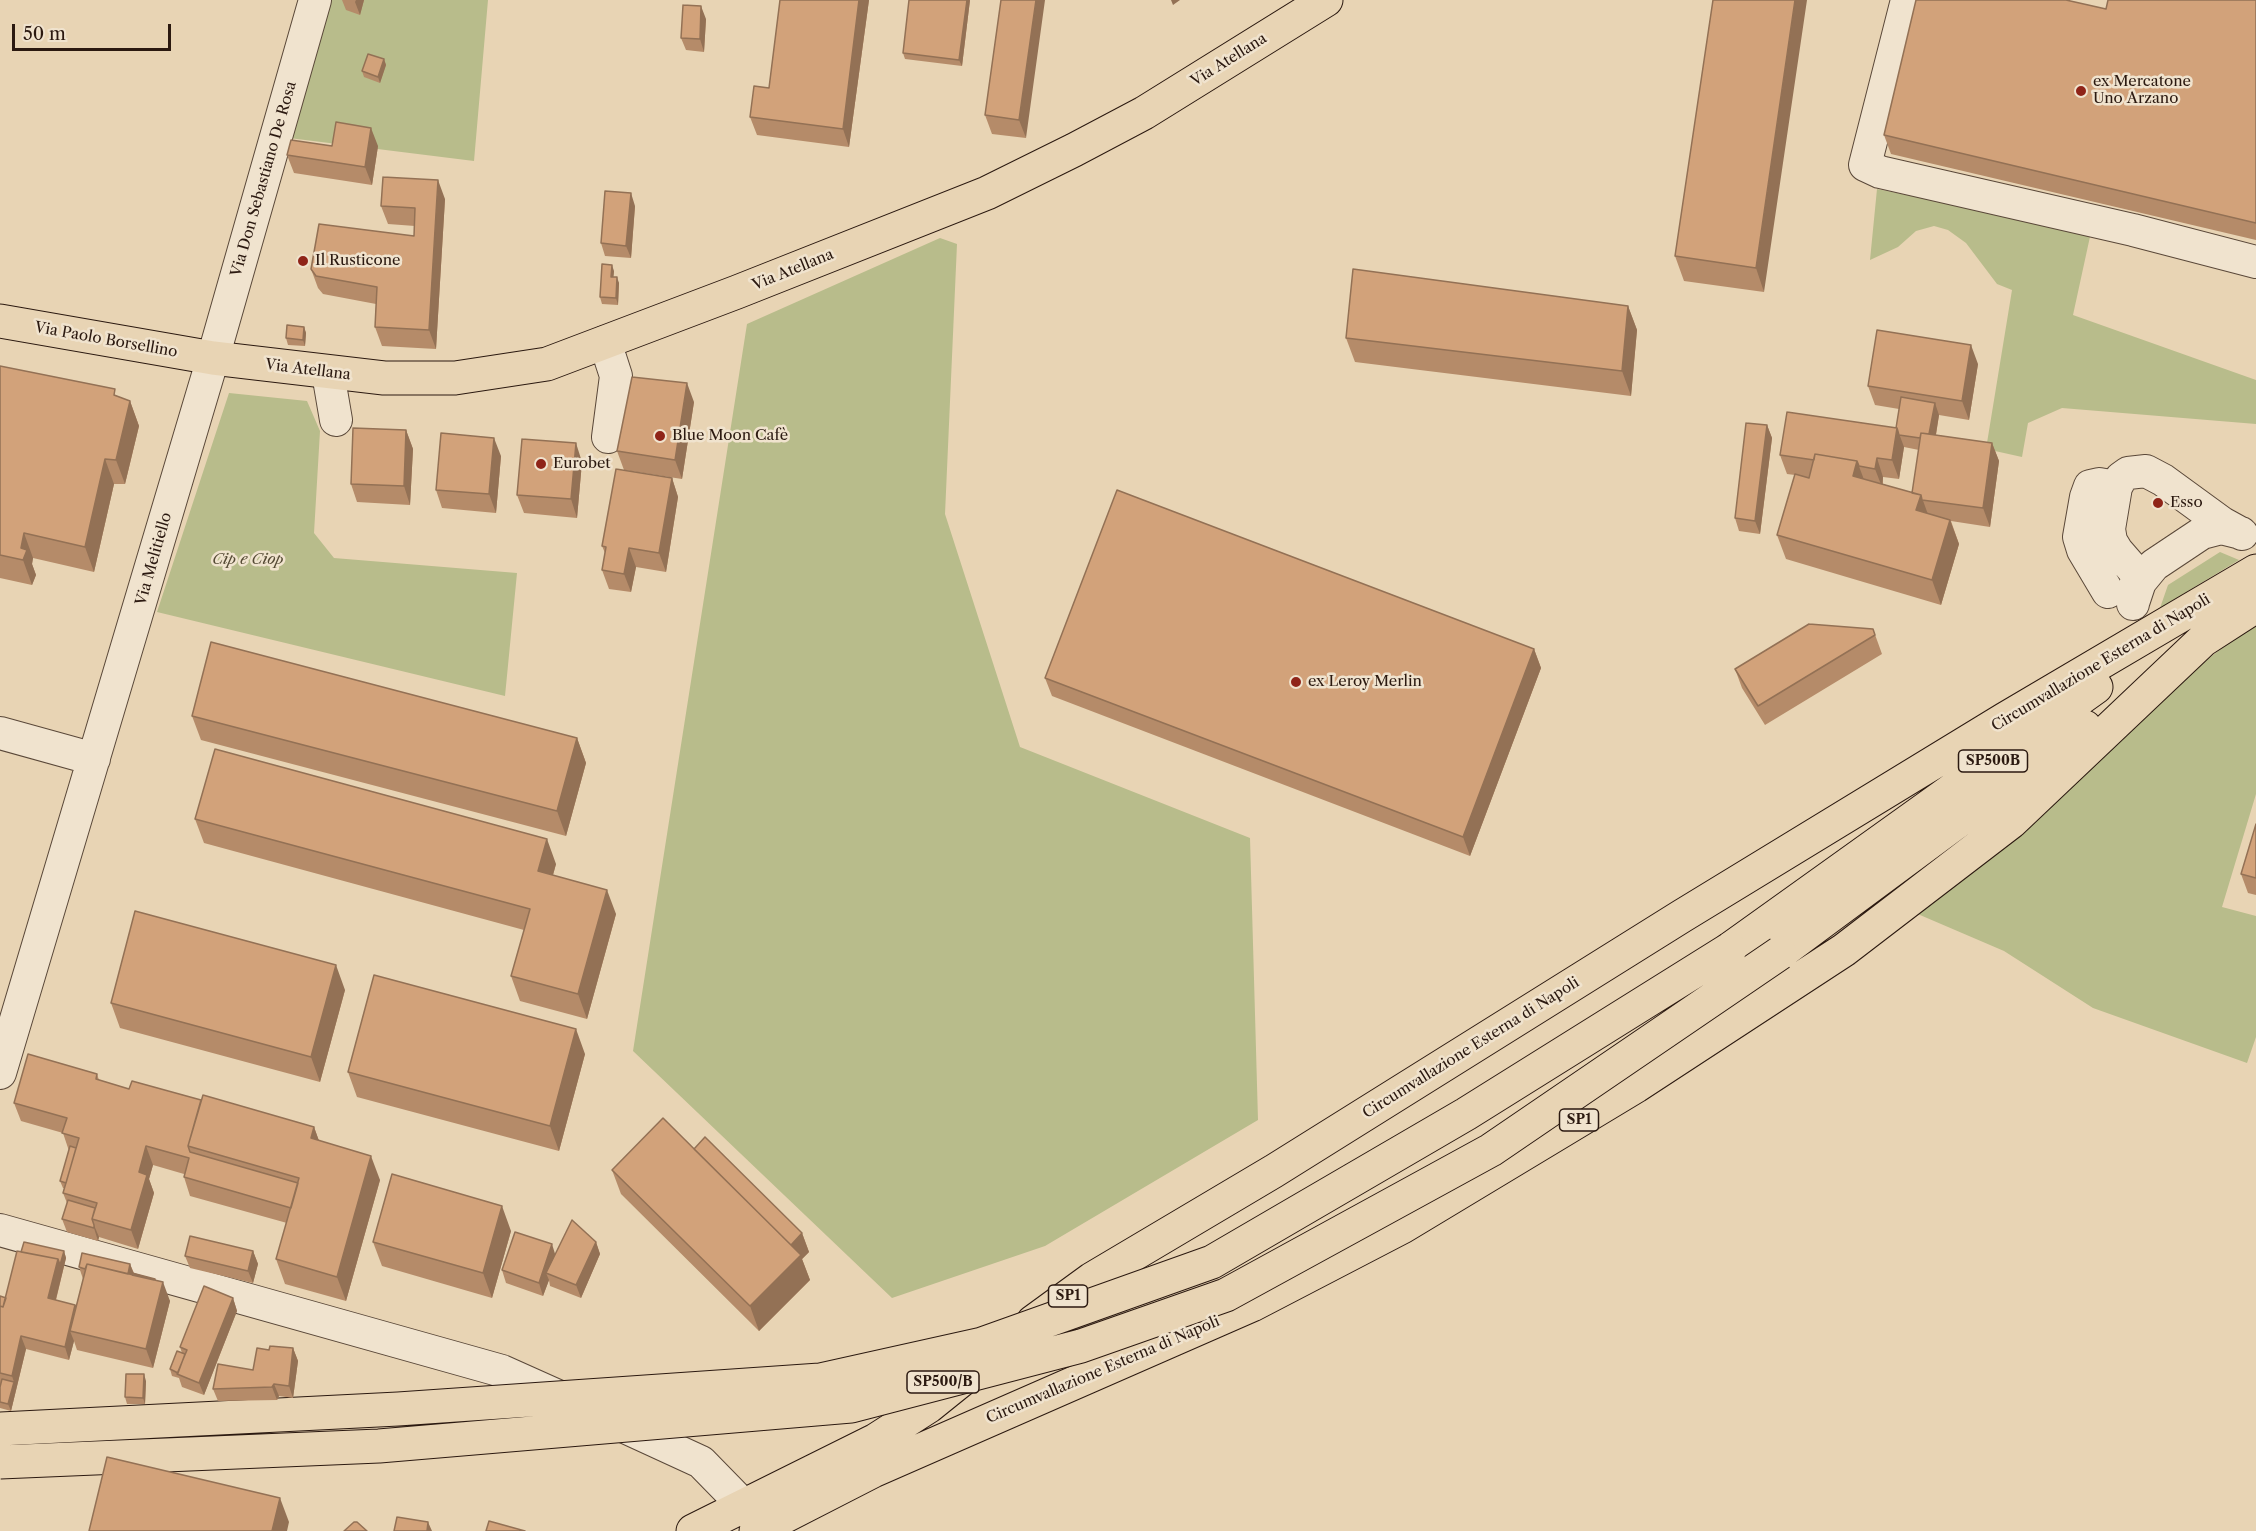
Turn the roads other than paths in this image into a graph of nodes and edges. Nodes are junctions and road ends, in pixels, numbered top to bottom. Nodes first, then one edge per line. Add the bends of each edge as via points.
1 (315, 0) edge
2 (1326, 0) edge
3 (1907, 0) edge
4 (2256, 262) edge
5 (0, 321) edge
6 (604, 342) junction
7 (213, 358) junction
8 (328, 373) junction
9 (336, 420) dead end
10 (608, 437) dead end
11 (2249, 536) edge
12 (2256, 572) edge
13 (2121, 598) junction
14 (2256, 606) edge
15 (2203, 639) junction
16 (2099, 663) junction
17 (0, 733) edge
18 (94, 759) junction
19 (1730, 949) joint
20 (1780, 953) joint
21 (0, 1073) edge
22 (0, 1230) edge
23 (0, 1429) edge
24 (0, 1462) edge
25 (750, 1519) edge
26 (693, 1531) edge

1 - 7 street, Via Don Sebastiano De Rosa
2 - 6 main road, Via Atellana via 1144,113 987,193
3 - 4 street via 1865,165 1880,172
5 - 7 main road, Via Paolo Borsellino
6 - 8 main road, Via Atellana via 547,364 455,378
6 - 10 street via 616,376
7 - 8 main road, Via Atellana
7 - 18 street, Via Melitiello via 152,598
8 - 9 street
11 - 13 street via 2221,528 2202,533 2154,565
11 - 13 street via 2222,523 2146,471 2128,473 2116,487 2109,529 2117,551 2137,574
12 - 16 main road, Circumvallazione Esterna di Napoli / SP1
12 - 19 main road, SP500B
13 - 16 street via 2132,619 2124,640
14 - 15 main road, Circumvallazione Esterna di Napoli / SP1
15 - 20 main road, SP500B
15 - 25 main road, Circumvallazione Esterna di Napoli / SP1 via 2011,822 1844,950 1636,1086 1402,1227 1252,1305 884,1466
16 - 25 main road, Circumvallazione Esterna di Napoli / SP1 via 1092,1280 928,1406
17 - 18 street
18 - 21 street, Via Melitiello
19 - 23 main road, SP500/B, bridge via 1466,1114 1212,1262 982,1344 820,1380 398,1409
20 - 24 main road, SP500/B, bridge via 1491,1150 1226,1295 1082,1346 851,1406 379,1446
22 - 25 street via 502,1371 701,1462
25 - 26 main road, Circumvallazione Esterna di Napoli / SP1

